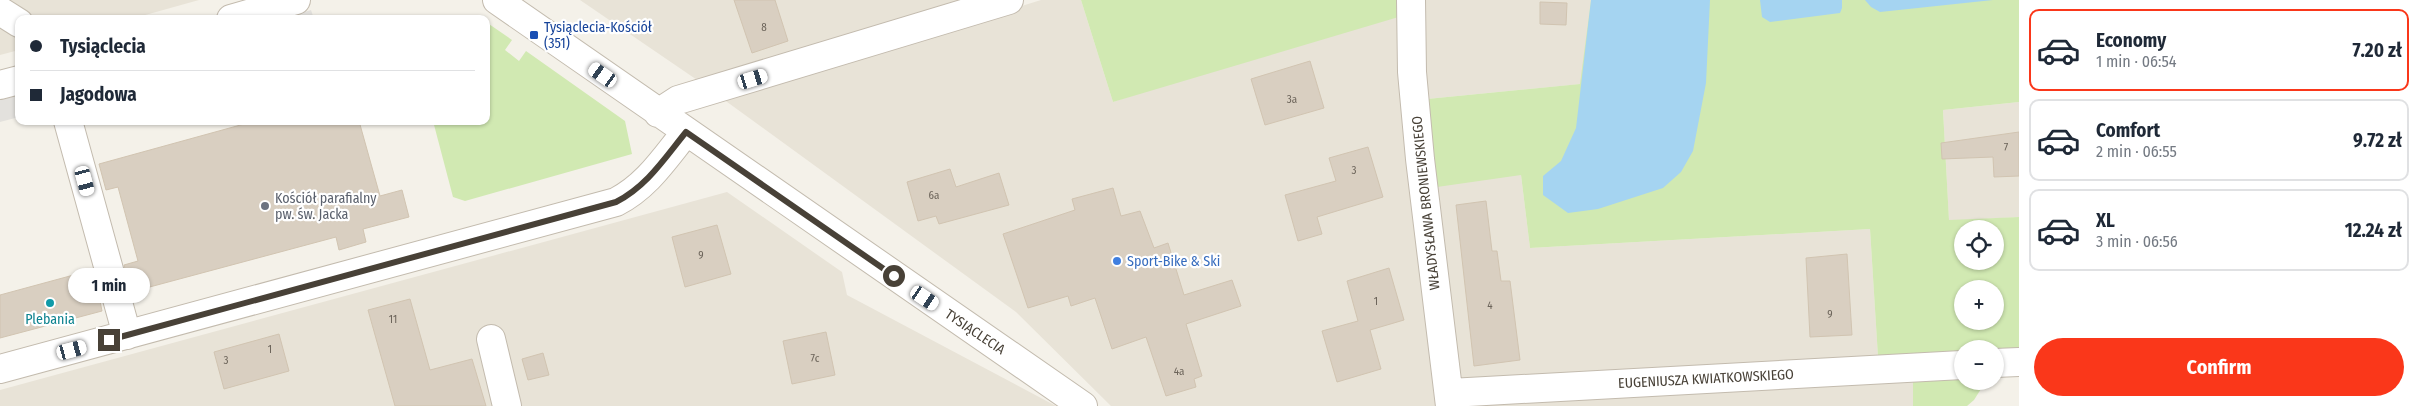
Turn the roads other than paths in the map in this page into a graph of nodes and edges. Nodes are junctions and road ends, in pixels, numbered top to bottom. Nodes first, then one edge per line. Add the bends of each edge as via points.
1 (296, 0) edge
2 (497, 0) edge
3 (1009, 0) edge
4 (1411, 0) edge
5 (0, 11) edge
6 (245, 15) edge
7 (15, 20) edge
8 (15, 81) edge
9 (0, 85) edge
10 (658, 113) junction
11 (69, 125) edge
12 (686, 132) junction
13 (127, 334) junction
14 (491, 339) dead end
15 (2019, 362) edge
16 (2004, 363) edge
17 (1954, 366) edge
18 (0, 369) edge
19 (1450, 400) edge
20 (507, 406) edge
21 (1083, 406) edge

1 - 6 street
2 - 10 street, TYSIĄCLECIA
3 - 10 street via 678,100
4 - 19 street, WŁADYSŁAWA BRONIEWSKIEGO via 1412,72 1420,159
5 - 7 street
8 - 9 street
10 - 12 street, TYSIĄCLECIA
11 - 13 street
12 - 13 street via 646,182 616,202
12 - 21 street, TYSIĄCLECIA
13 - 18 street
14 - 20 street
15 - 16 street
17 - 19 street, EUGENIUSZA KWIATKOWSKIEGO

